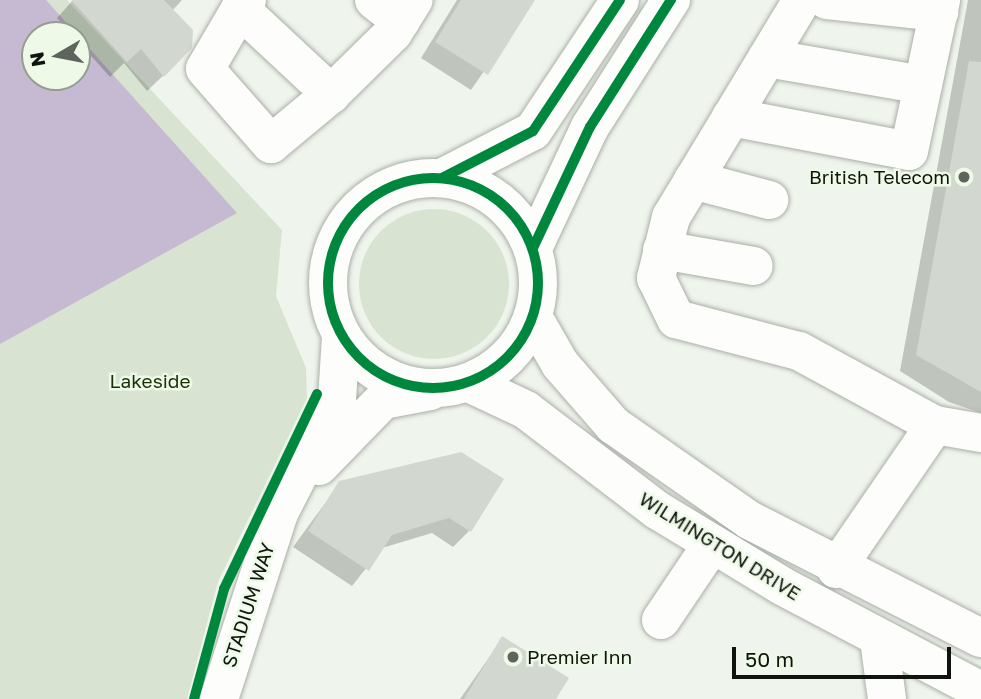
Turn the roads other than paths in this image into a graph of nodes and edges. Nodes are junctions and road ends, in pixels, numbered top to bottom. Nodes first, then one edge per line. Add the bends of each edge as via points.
1 (620, 0) edge
2 (670, 0) edge
3 (802, 0) edge
4 (827, 0) edge
5 (243, 4) edge
6 (940, 6) edge
7 (396, 7) edge
8 (767, 58) junction
9 (923, 85) junction
10 (331, 94) junction
11 (731, 117) junction
12 (442, 178) junction
13 (693, 180) junction
14 (769, 200) dead end
15 (533, 248) junction
16 (663, 250) junction
17 (754, 265) dead end
18 (533, 317) junction
19 (341, 336) junction
20 (452, 386) junction
21 (935, 425) junction
22 (981, 433) edge
23 (279, 513) junction
24 (712, 544) junction
25 (836, 569) junction
26 (662, 620) dead end
27 (981, 638) edge
28 (879, 639) junction
29 (981, 691) edge
30 (219, 699) edge
31 (887, 699) edge

1 - 12 street via 533,131
2 - 15 street via 590,127
3 - 8 street
4 - 6 street
5 - 10 street
5 - 10 street via 205,69 271,144
6 - 9 street
7 - 10 street
8 - 9 street
8 - 11 street
9 - 11 street via 909,151
11 - 13 street
12 - 15 street via 476,186 510,211
12 - 19 street via 393,185 345,225 327,277
13 - 14 street
13 - 16 street via 671,217
15 - 18 street via 538,285
16 - 17 street
16 - 21 street via 656,278 677,319 799,351
18 - 20 street via 508,358
18 - 25 street, WILMINGTON DRIVE via 561,365 613,425 748,520
19 - 20 street via 376,373
19 - 23 street, STADIUM WAY via 337,400
20 - 23 street, STADIUM WAY via 383,400
20 - 24 street, WILMINGTON DRIVE via 526,410
21 - 22 street
21 - 25 street
23 - 30 street, STADIUM WAY
24 - 26 street
24 - 28 street, WILMINGTON DRIVE
25 - 27 street, WILMINGTON DRIVE
28 - 29 street, WILMINGTON DRIVE
28 - 31 street

